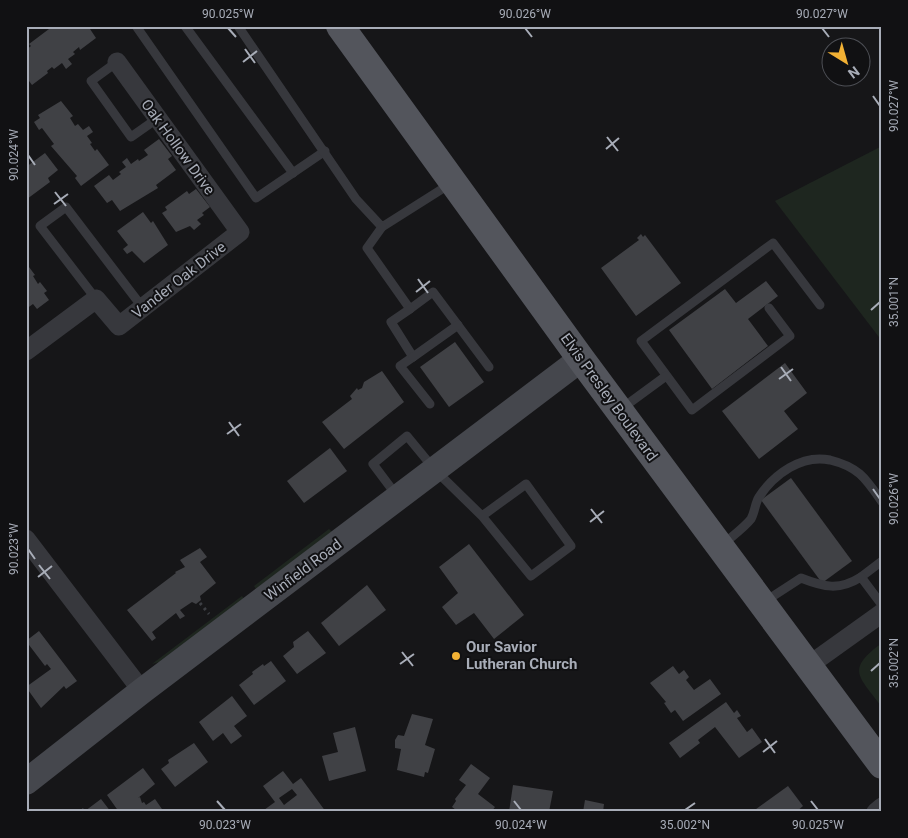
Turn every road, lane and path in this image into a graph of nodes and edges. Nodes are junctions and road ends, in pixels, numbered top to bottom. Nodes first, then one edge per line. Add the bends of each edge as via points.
1 (136, 26) edge
2 (185, 26) edge
3 (238, 26) edge
4 (340, 26) edge
5 (117, 62) joint
6 (158, 118) junction
7 (325, 151) junction
8 (293, 172) junction
9 (452, 182) junction
10 (382, 227) junction
11 (240, 232) joint
12 (96, 299) junction
13 (820, 305) dead end
14 (142, 308) junction
15 (769, 308) dead end
16 (410, 309) junction
17 (458, 325) junction
18 (26, 351) edge
19 (413, 357) junction
20 (581, 360) junction
21 (489, 366) dead end
22 (666, 376) junction
23 (430, 404) dead end
24 (619, 410) junction
25 (435, 470) junction
26 (399, 498) junction
27 (882, 502) edge
28 (482, 516) junction
29 (26, 539) edge
30 (720, 547) junction
31 (882, 561) edge
32 (861, 577) junction
33 (200, 603) dead end
34 (762, 604) junction
35 (882, 605) edge
36 (217, 612) dead end
37 (882, 613) edge
38 (808, 666) junction
39 (142, 691) junction
40 (882, 765) edge
41 (26, 782) edge
42 (882, 807) edge
43 (876, 812) edge

1 - 8 lane via 256,198
2 - 8 lane
3 - 7 lane
4 - 9 main road, Elvis Presley Boulevard
5 - 6 street, Oak Hollow Drive
5 - 6 lane via 91,81 131,137
6 - 11 street, Oak Hollow Drive
7 - 8 lane
7 - 10 lane via 356,199
9 - 10 lane
9 - 20 main road, Elvis Presley Boulevard
10 - 16 lane via 367,248
11 - 14 street, Vander Oak Drive
12 - 14 street, Vander Oak Drive via 119,326
12 - 14 lane via 40,226 66,206
12 - 18 street
13 - 22 lane via 773,243 641,341
15 - 22 lane via 790,336 692,410
16 - 17 lane via 433,292
16 - 19 lane via 391,322
17 - 19 lane
17 - 21 lane
19 - 23 lane via 400,366
20 - 24 main road, Elvis Presley Boulevard
20 - 25 street, Winfield Road
22 - 24 lane
24 - 30 main road, Elvis Presley Boulevard
25 - 26 street, Winfield Road
25 - 26 lane via 407,436 373,464
25 - 28 lane
26 - 39 street, Winfield Road
27 - 30 lane via 865,477 846,464 818,458 798,462 759,497 751,519
28 - 28 lane via 526,484 570,546 531,576
29 - 39 street
30 - 34 main road, Elvis Presley Boulevard
31 - 32 lane
32 - 34 lane via 848,586 814,583 801,578
32 - 35 lane
33 - 36 path via 211,616
34 - 38 main road, Elvis Presley Boulevard
37 - 38 street
38 - 40 main road, Elvis Presley Boulevard
39 - 41 street, Winfield Road
42 - 43 street

